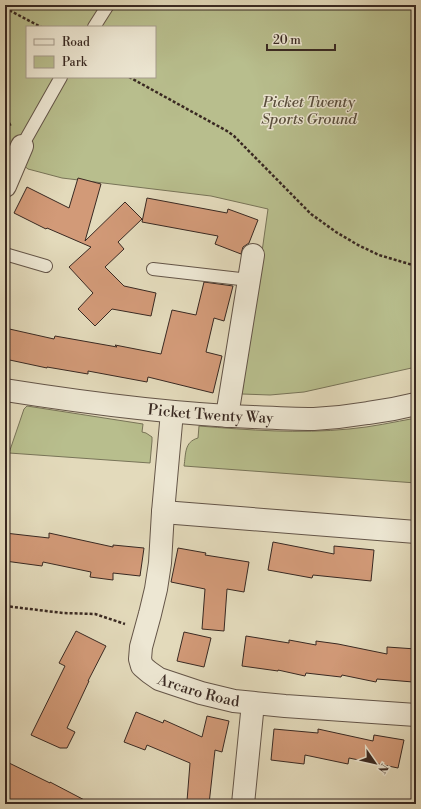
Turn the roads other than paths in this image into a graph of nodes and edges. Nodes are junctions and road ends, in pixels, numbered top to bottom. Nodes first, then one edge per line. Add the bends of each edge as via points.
1 (108, 5) edge
2 (95, 26) edge
3 (60, 78) edge
4 (22, 146) joint
5 (5, 186) edge
6 (5, 254) edge
7 (253, 255) dead end
8 (46, 266) dead end
9 (153, 269) dead end
10 (249, 280) junction
11 (5, 390) edge
12 (416, 404) edge
13 (172, 412) junction
14 (227, 416) junction
15 (163, 512) junction
16 (416, 532) edge
17 (253, 703) junction
18 (416, 715) edge
19 (243, 804) edge

1 - 2 lane
3 - 4 lane
4 - 5 street
6 - 8 lane
7 - 10 street
9 - 10 lane
10 - 14 street
11 - 13 street, Picket Twenty Way
12 - 14 street, Picket Twenty Way via 315,419
13 - 14 street, Picket Twenty Way
13 - 15 street, Arcaro Road
15 - 16 street
15 - 17 street, Arcaro Road via 160,563 141,647 142,666 159,679 201,693
17 - 18 street, Arcaro Road
17 - 19 street

